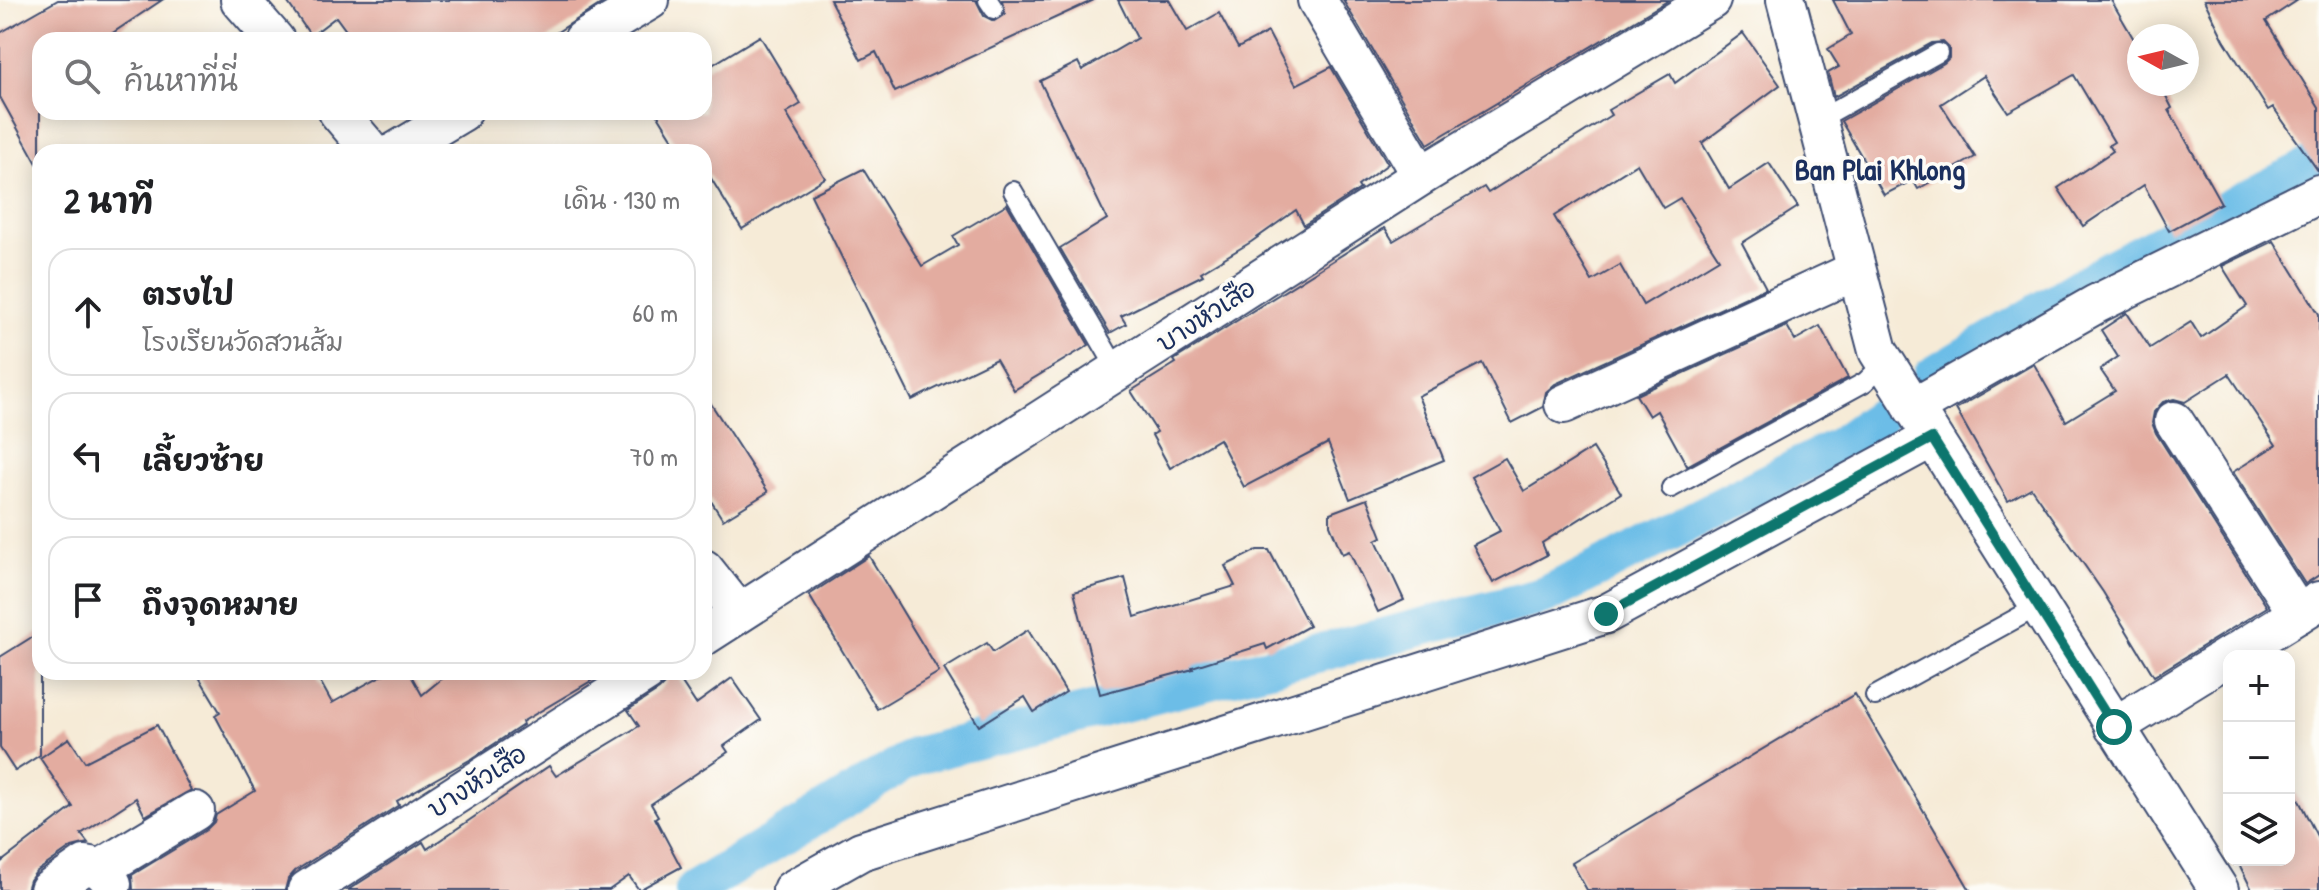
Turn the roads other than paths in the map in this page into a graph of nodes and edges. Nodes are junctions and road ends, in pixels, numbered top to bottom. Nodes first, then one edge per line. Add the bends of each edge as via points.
1 (240, 0) edge
2 (650, 0) edge
3 (1317, 0) edge
4 (1711, 0) edge
5 (1786, 0) edge
6 (268, 32) edge
7 (596, 32) edge
8 (1938, 53) dead end
9 (345, 120) edge
10 (449, 120) edge
11 (1818, 120) junction
12 (365, 144) edge
13 (408, 144) edge
14 (1421, 176) junction
15 (1013, 191) dead end
16 (2319, 194) edge
17 (1855, 271) junction
18 (1885, 362) junction
19 (1118, 371) junction
20 (1564, 404) dead end
21 (2174, 421) dead end
22 (1923, 423) junction
23 (1671, 488) dead end
24 (712, 579) edge
25 (2039, 606) junction
26 (2309, 607) edge
27 (739, 613) junction
28 (712, 631) edge
29 (2239, 650) edge
30 (2223, 660) edge
31 (635, 680) edge
32 (1875, 696) dead end
33 (2114, 727) junction
34 (195, 811) dead end
35 (108, 880) edge
36 (49, 890) edge
37 (307, 890) edge
38 (792, 890) edge
39 (2219, 890) edge

1 - 6 street
2 - 7 street
3 - 14 street
4 - 14 street, บางหัวเสือ
5 - 11 street
8 - 11 lane
9 - 12 street
10 - 13 street
11 - 17 street
14 - 19 street, บางหัวเสือ
15 - 19 lane
16 - 22 street via 2096,304
17 - 18 street
17 - 20 street
18 - 22 street
18 - 23 lane via 1865,382
19 - 27 street, บางหัวเสือ
21 - 26 street
22 - 25 street
22 - 38 street via 1606,614 861,851
24 - 27 street
25 - 32 lane
25 - 33 street
26 - 29 street
27 - 28 street, บางหัวเสือ
30 - 33 street
31 - 37 street, บางหัวเสือ
33 - 39 street
34 - 35 street
35 - 36 street via 85,865

